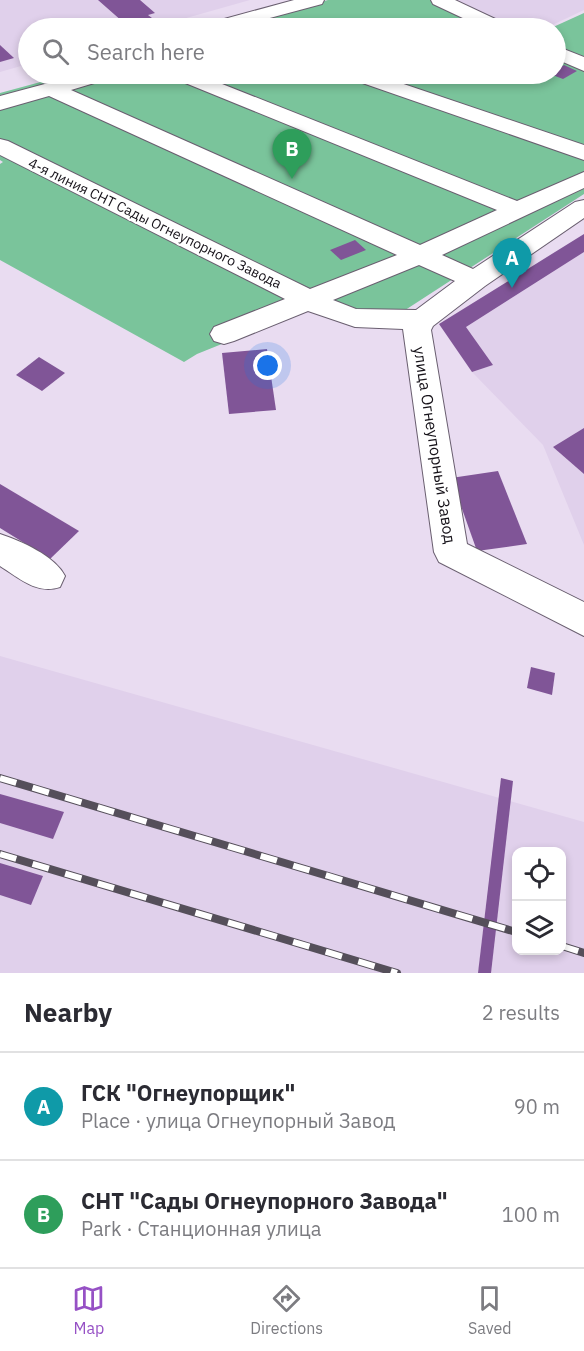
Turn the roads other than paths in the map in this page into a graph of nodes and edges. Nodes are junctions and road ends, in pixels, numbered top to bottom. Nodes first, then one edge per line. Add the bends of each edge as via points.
1 (315, 0) edge
2 (440, 0) edge
3 (249, 18) edge
4 (478, 18) edge
5 (566, 57) edge
6 (584, 65) edge
7 (30, 84) edge
8 (45, 84) edge
9 (58, 84) edge
10 (205, 84) edge
11 (384, 84) edge
12 (0, 88) edge
13 (0, 104) edge
14 (0, 146) edge
15 (584, 153) edge
16 (584, 179) edge
17 (584, 207) edge
18 (516, 209) junction
19 (420, 255) junction
20 (475, 280) junction
21 (310, 300) junction
22 (422, 320) junction
23 (224, 334) dead end
24 (0, 548) edge
25 (46, 576) dead end
26 (584, 620) edge

1 - 3 street
2 - 4 street
5 - 6 street
7 - 12 street
8 - 13 street
9 - 19 street
10 - 18 street
11 - 15 street
14 - 21 street, 4-я линия СНТ Сады Огнеупорного Завода
16 - 18 street
17 - 20 street
18 - 19 street
19 - 20 street
19 - 21 street
20 - 22 street
21 - 22 street, 4-я линия СНТ Сады Огнеупорного Завода via 355,318
21 - 23 street
22 - 26 street, улица Огнеупорный Завод via 417,330 451,552
24 - 25 street

